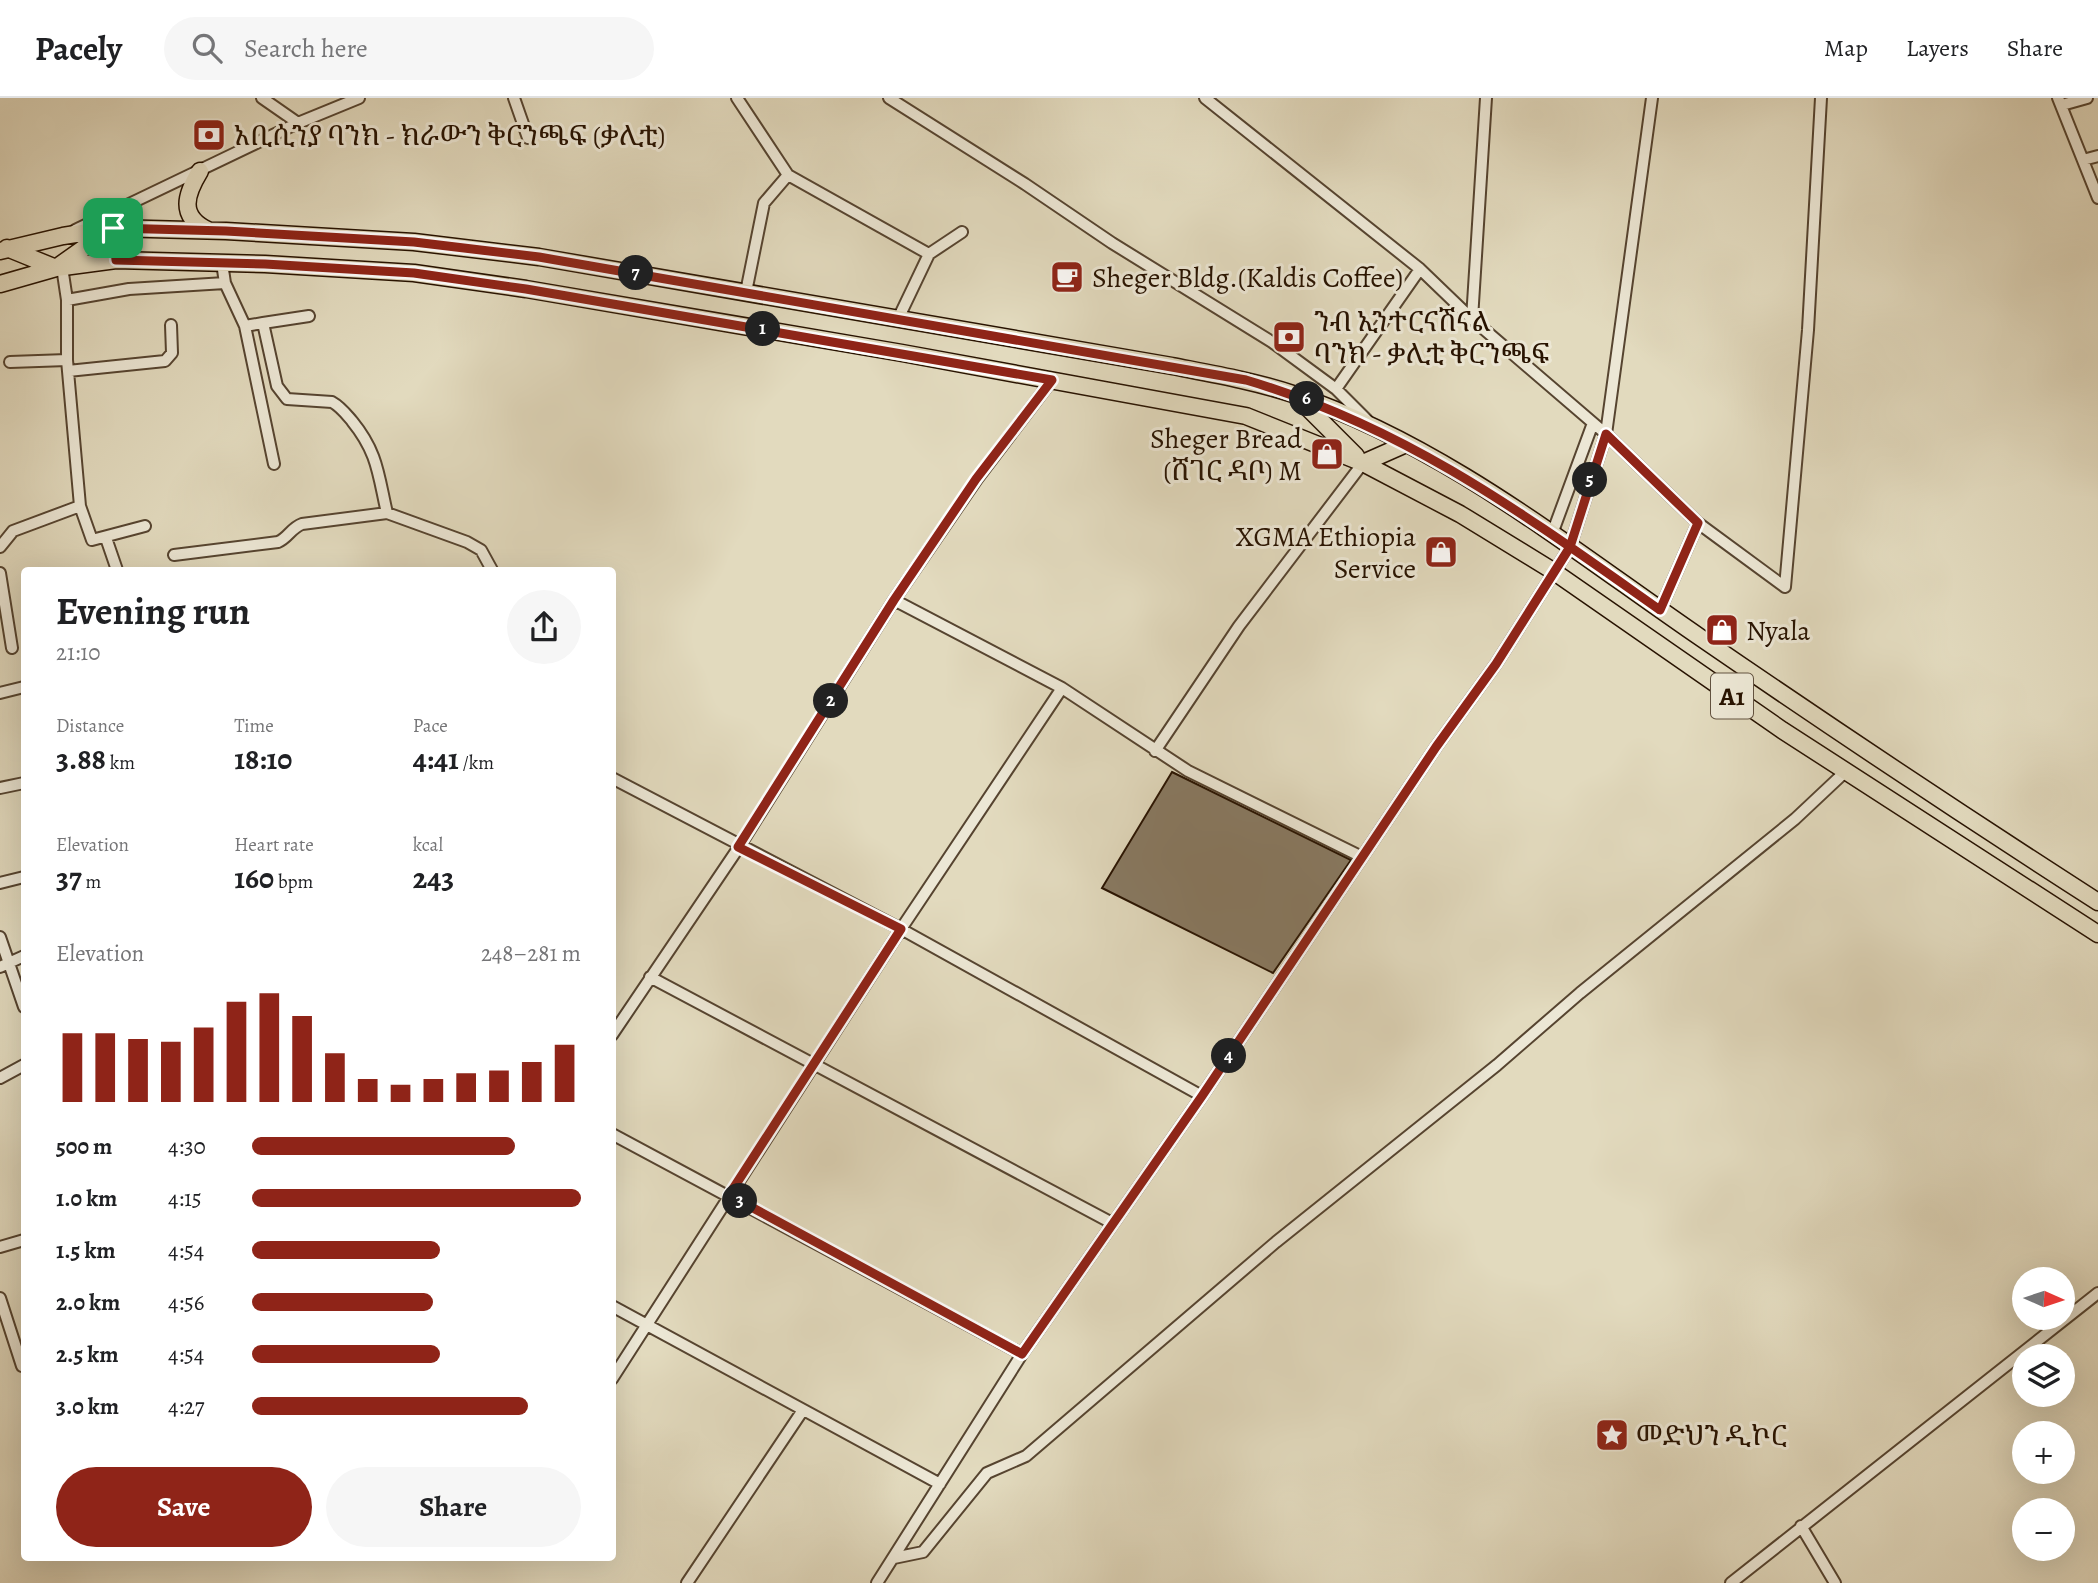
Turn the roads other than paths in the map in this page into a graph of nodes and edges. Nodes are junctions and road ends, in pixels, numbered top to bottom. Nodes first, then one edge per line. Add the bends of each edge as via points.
1 (262, 98) edge
2 (359, 98) edge
3 (514, 98) edge
4 (737, 98) edge
5 (889, 98) edge
6 (1205, 98) edge
7 (1486, 98) edge
8 (1652, 98) edge
9 (1821, 98) edge
10 (2087, 98) edge
11 (2060, 102) edge
12 (298, 123) junction
13 (528, 138) dead end
14 (2098, 156) edge
15 (2083, 160) junction
16 (200, 171) junction
17 (788, 175) junction
18 (2098, 198) edge
19 (113, 228) junction
20 (211, 231) junction
21 (962, 232) dead end
22 (63, 236) junction
23 (3, 249) edge
24 (929, 254) junction
25 (116, 260) junction
26 (222, 263) junction
27 (59, 267) junction
28 (1420, 269) junction
29 (225, 283) junction
30 (0, 284) edge
31 (746, 292) junction
32 (66, 300) junction
33 (309, 316) dead end
34 (898, 319) junction
35 (1472, 319) junction
36 (263, 323) junction
37 (171, 325) dead end
38 (245, 326) junction
39 (10, 362) dead end
40 (67, 366) junction
41 (1052, 380) junction
42 (1336, 389) junction
43 (1294, 394) junction
44 (1592, 423) junction
45 (1377, 430) junction
46 (1606, 434) junction
47 (1406, 444) junction
48 (1363, 463) junction
49 (274, 464) dead end
50 (80, 506) junction
51 (387, 513) junction
52 (1698, 523) junction
53 (145, 526) dead end
54 (1552, 534) junction
55 (106, 538) junction
56 (0, 547) edge
57 (1570, 547) junction
58 (174, 555) dead end
59 (116, 567) edge
60 (490, 567) edge
61 (1553, 571) junction
62 (0, 573) edge
63 (894, 600) junction
64 (1660, 610) junction
65 (12, 648) dead end
66 (21, 688) edge
67 (1062, 688) junction
68 (0, 693) edge
69 (1156, 751) junction
70 (1845, 772) junction
71 (616, 780) edge
72 (21, 784) edge
73 (0, 788) edge
74 (738, 847) junction
75 (1362, 857) junction
76 (21, 878) edge
77 (0, 883) edge
78 (2098, 902) edge
79 (901, 929) junction
80 (2098, 934) edge
81 (0, 937) edge
82 (21, 957) edge
83 (4, 965) edge
84 (650, 977) junction
85 (21, 1001) edge
86 (616, 1029) edge
87 (815, 1065) junction
88 (21, 1067) edge
89 (0, 1078) edge
90 (1202, 1096) junction
91 (616, 1136) edge
92 (729, 1195) junction
93 (1112, 1223) junction
94 (21, 1241) edge
95 (0, 1247) edge
96 (2098, 1293) edge
97 (0, 1298) edge
98 (616, 1308) edge
99 (647, 1324) junction
100 (1022, 1354) junction
101 (21, 1363) edge
102 (616, 1373) edge
103 (803, 1410) junction
104 (940, 1484) junction
105 (1801, 1525) junction
106 (894, 1558) junction
107 (687, 1583) edge
108 (877, 1583) edge
109 (1731, 1583) edge
110 (1835, 1583) edge

1 - 12 street
2 - 12 street
3 - 13 street
4 - 17 street
5 - 42 street via 1272,342
6 - 28 street
7 - 35 street
8 - 46 street
9 - 52 street via 1808,330 1785,587
10 - 11 street
11 - 15 street
12 - 16 street
14 - 15 street
15 - 18 street
16 - 20 main road via 187,207 192,219
16 - 22 street
17 - 24 street
17 - 31 street via 764,203
19 - 20 main road, A1
19 - 22 main road, A1
19 - 25 main road
19 - 27 main road, A1
20 - 31 main road, A1 via 414,242 539,257
21 - 24 street
22 - 23 main road, A1
23 - 27 main road, A1
24 - 34 street
25 - 26 main road, A1
25 - 27 main road, A1
26 - 29 street
26 - 41 main road, A1 via 414,273
27 - 30 main road, A1
27 - 32 street
28 - 35 street
28 - 42 street
29 - 32 street via 129,289
29 - 38 street
31 - 34 main road, A1
32 - 40 street
33 - 36 street
34 - 43 main road, A1 via 1184,368
35 - 44 street
36 - 38 street
36 - 51 street via 281,393 295,401 339,406 370,444
37 - 40 street via 172,353 165,361
38 - 49 street
39 - 40 street
40 - 50 street
41 - 48 main road, A1 via 1246,415
41 - 63 street via 976,479
42 - 45 street
43 - 45 main road, A1
43 - 48 main road, A1
44 - 46 street
44 - 54 street
45 - 47 main road, A1
46 - 52 street
46 - 57 street
47 - 48 main road
47 - 54 main road, A1
48 - 61 main road, A1 via 1460,514
48 - 69 street via 1239,626
50 - 55 street via 88,536 96,541
50 - 56 street via 13,531
51 - 58 street via 302,524 278,542
51 - 60 street via 467,542 481,550
52 - 64 street
53 - 55 street
54 - 57 main road, A1
55 - 59 street
57 - 61 street
57 - 64 main road, A1
61 - 70 main road, A1
61 - 75 street via 1496,664
62 - 65 street
63 - 67 street
63 - 74 street
64 - 78 main road, A1 via 1909,781
66 - 68 street
67 - 69 street
67 - 79 street
69 - 75 street
70 - 80 main road, A1
70 - 106 street via 1795,819 1276,1242 1026,1456 987,1473 923,1552
71 - 74 street
72 - 73 street
74 - 79 street
74 - 84 street
75 - 90 street
76 - 77 street
79 - 87 street
79 - 90 street
81 - 83 street
82 - 83 street
83 - 85 street
84 - 86 street
84 - 87 street
87 - 92 street
87 - 93 street
88 - 89 street
90 - 93 street
91 - 92 street
92 - 99 street
92 - 100 street
93 - 100 street
94 - 95 street
96 - 105 street
97 - 101 street
98 - 99 street
99 - 102 street
99 - 103 street
100 - 104 street
103 - 104 street
103 - 107 street
104 - 106 street
105 - 109 street
105 - 110 street
106 - 108 street

